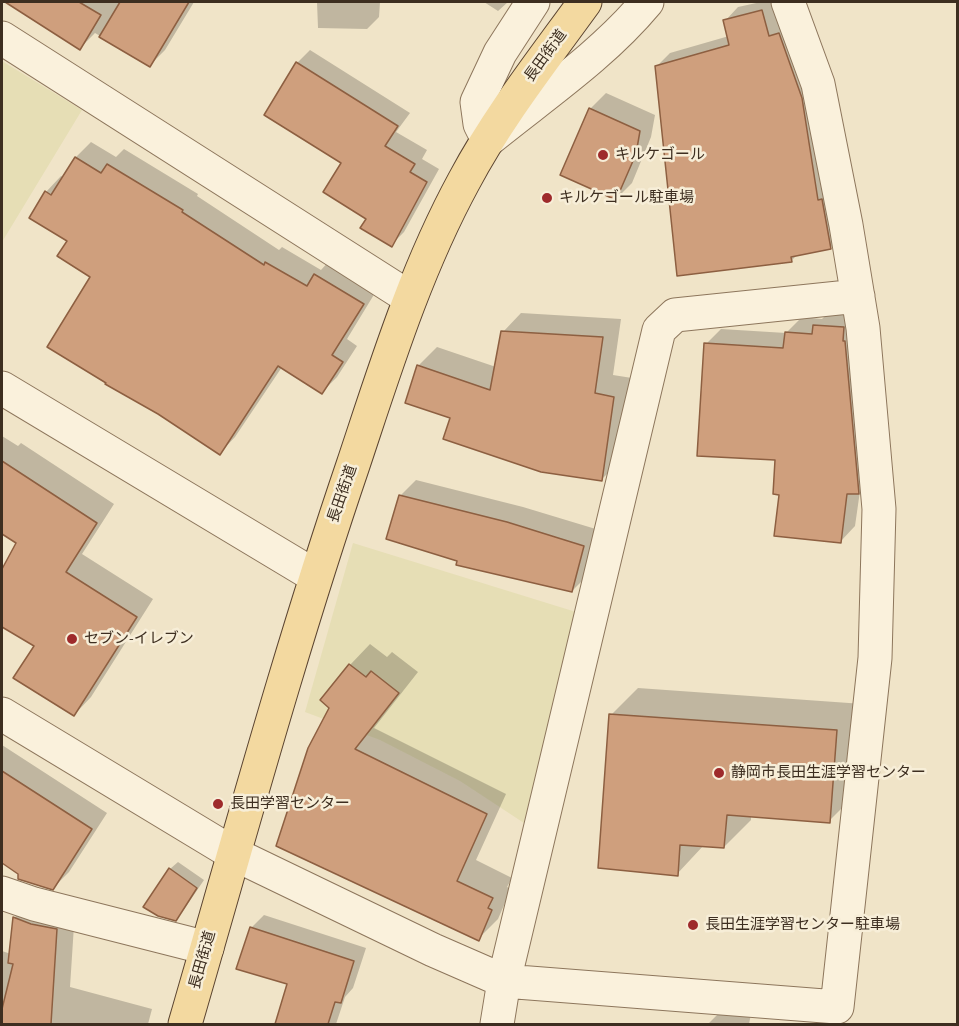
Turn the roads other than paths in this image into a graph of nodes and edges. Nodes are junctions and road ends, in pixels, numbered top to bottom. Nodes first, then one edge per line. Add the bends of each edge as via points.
1 (533, 2) edge
2 (585, 2) edge
3 (646, 2) edge
4 (788, 2) edge
5 (2, 38) edge
6 (488, 140) junction
7 (858, 296) junction
8 (410, 298) junction
9 (2, 387) edge
10 (315, 576) junction
11 (2, 714) edge
12 (234, 855) junction
13 (2, 893) edge
14 (207, 948) junction
15 (504, 981) junction
16 (184, 1024) edge
17 (497, 1024) edge

1 - 6 street via 500,53 477,102 480,124
2 - 6 main road, 長田街道
3 - 6 street via 596,54
4 - 7 street via 818,84
5 - 8 street
6 - 8 main road, 長田街道 via 464,181
7 - 15 street via 675,315 659,330
7 - 15 street via 879,509 875,658 837,1007
8 - 10 main road, 長田街道
9 - 10 street
10 - 12 main road, 長田街道
11 - 12 street
12 - 14 main road, 長田街道
12 - 15 street
13 - 14 street
14 - 16 main road, 長田街道
15 - 17 street

